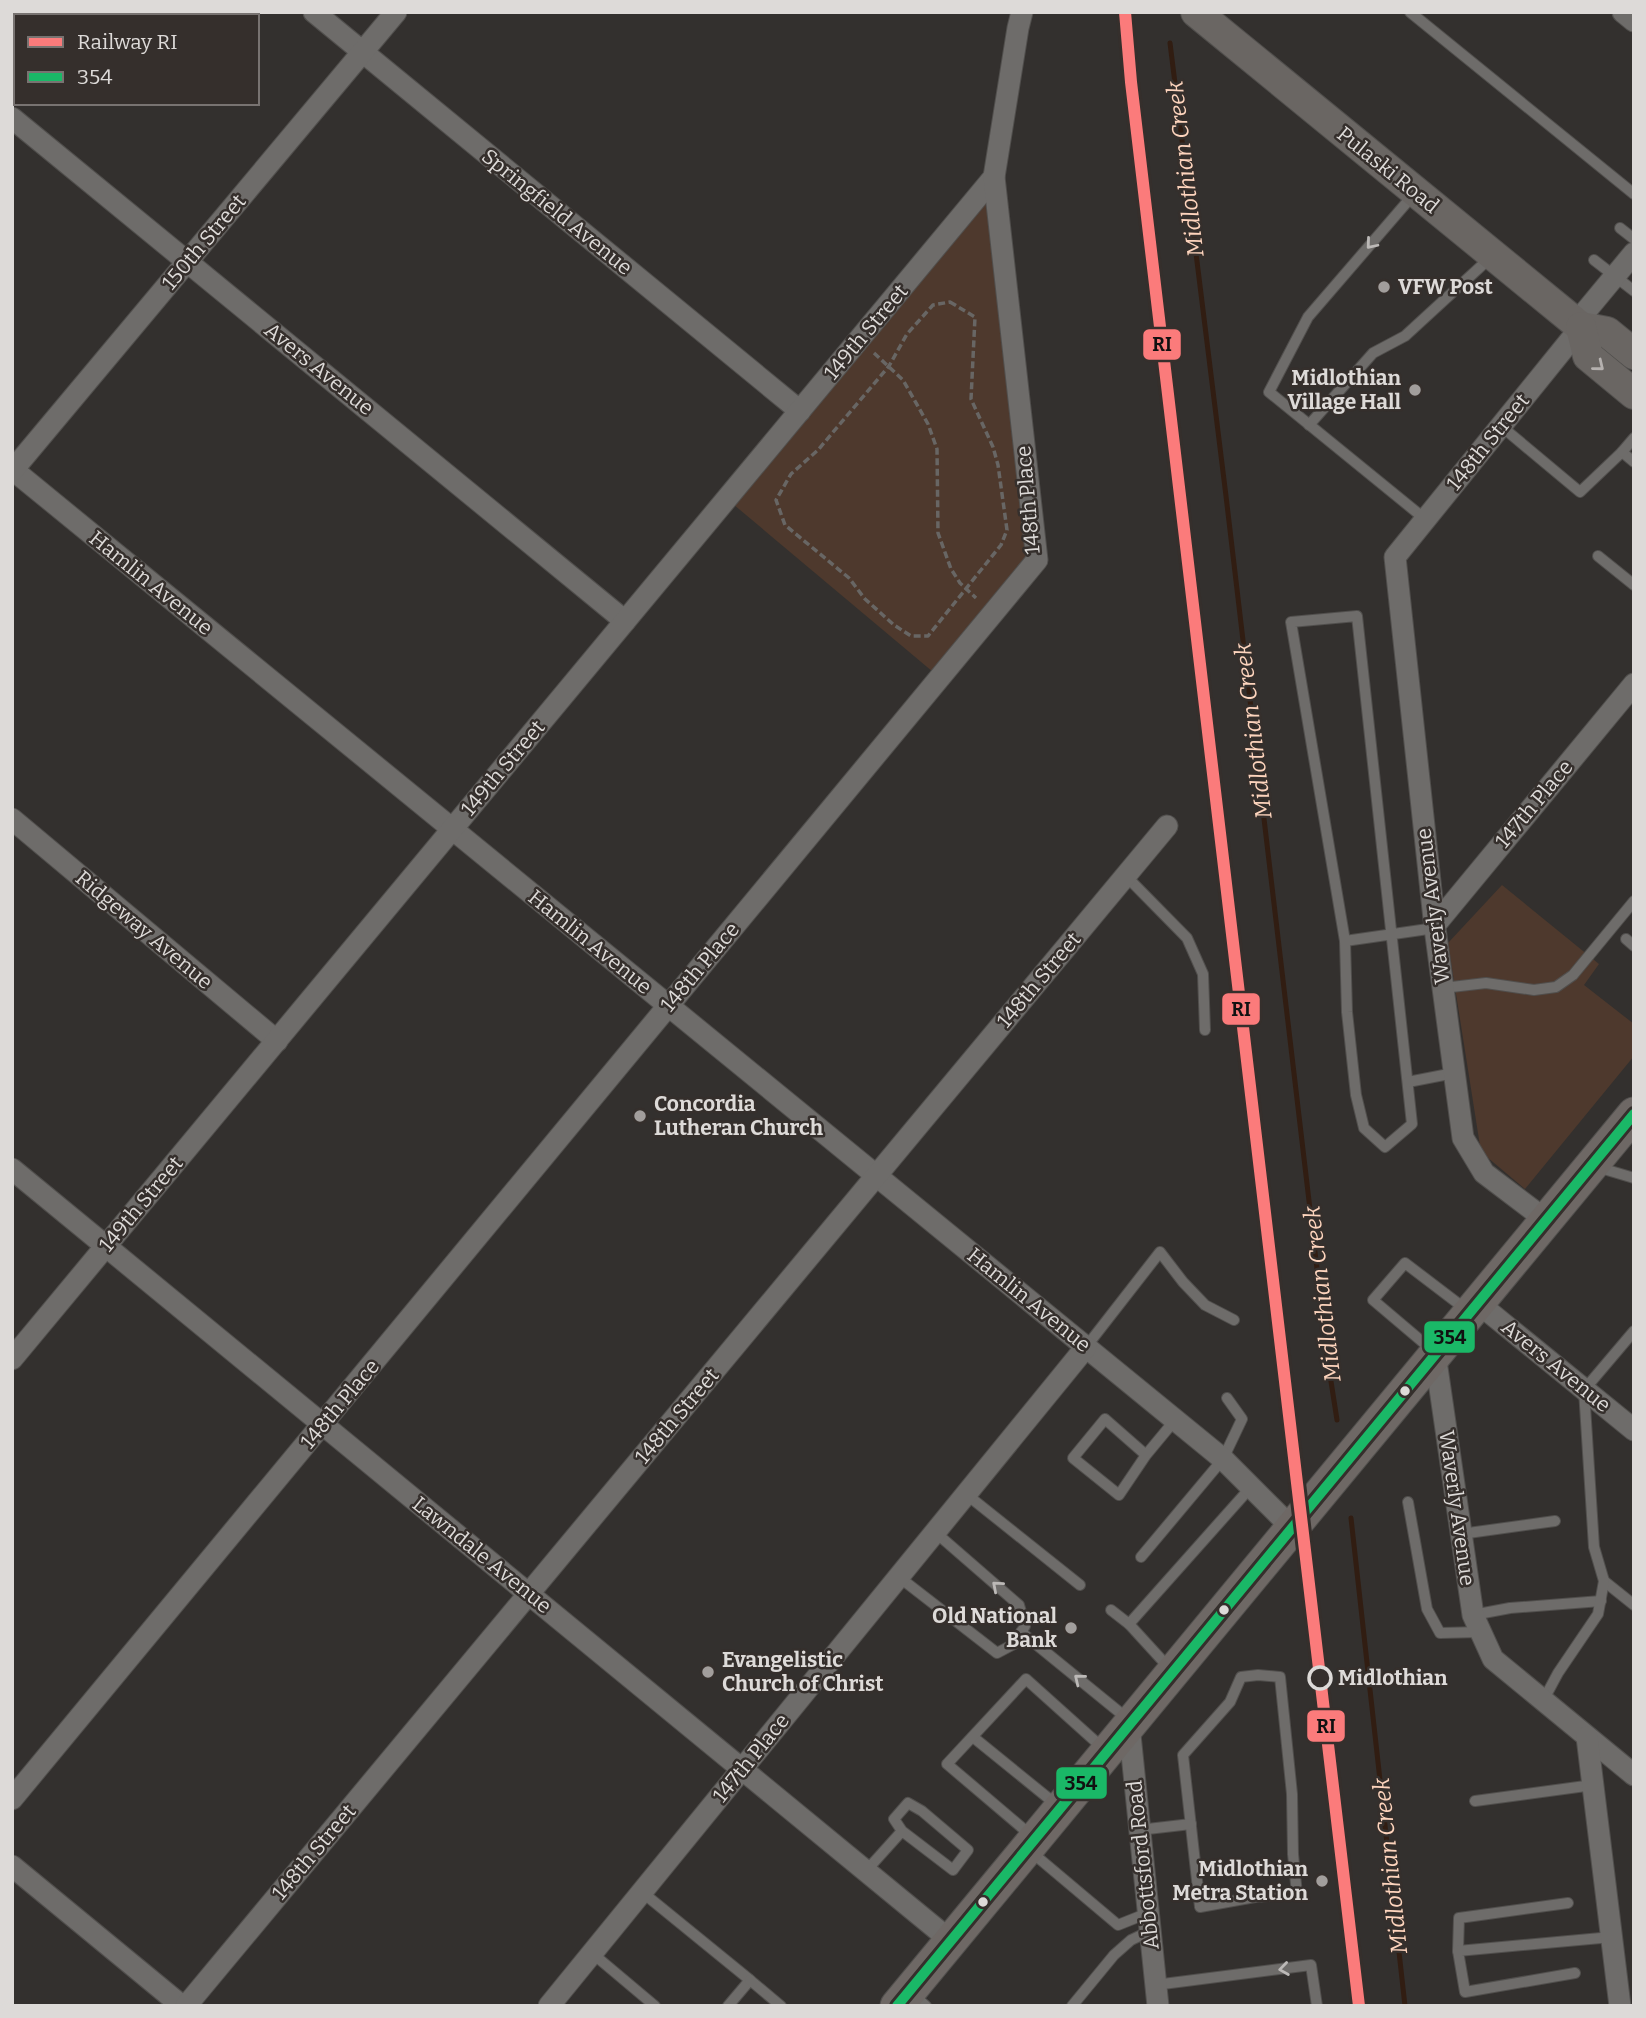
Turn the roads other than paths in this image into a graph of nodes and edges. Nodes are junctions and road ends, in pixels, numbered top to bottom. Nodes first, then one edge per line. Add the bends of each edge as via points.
1 (314, 12) edge
2 (396, 12) edge
3 (1022, 12) edge
4 (1196, 12) edge
5 (1410, 12) edge
6 (1623, 12) edge
7 (1634, 21) edge
8 (362, 53) junction
9 (12, 118) edge
10 (994, 177) junction
11 (1415, 192) junction
12 (1634, 194) edge
13 (1620, 228) dead end
14 (1634, 239) edge
15 (1634, 253) edge
16 (1493, 255) junction
17 (1594, 260) dead end
18 (187, 261) junction
19 (1614, 276) junction
20 (1634, 291) edge
21 (1578, 325) junction
22 (1634, 354) edge
23 (1634, 394) edge
24 (800, 411) junction
25 (1309, 425) junction
26 (1501, 426) junction
27 (1634, 438) edge
28 (1622, 452) junction
29 (1634, 462) edge
30 (13, 470) edge
31 (1426, 519) junction
32 (1598, 556) dead end
33 (1395, 557) joint
34 (1634, 585) edge
35 (625, 621) junction
36 (1634, 684) edge
37 (12, 819) edge
38 (1167, 826) dead end
39 (453, 829) junction
40 (1126, 876) junction
41 (1634, 901) edge
42 (1435, 927) junction
43 (1392, 934) junction
44 (1345, 941) junction
45 (1443, 988) junction
46 (668, 1005) junction
47 (1205, 1030) dead end
48 (277, 1041) junction
49 (1454, 1073) junction
50 (1408, 1082) junction
51 (1634, 1114) edge
52 (1591, 1165) junction
53 (12, 1169) edge
54 (877, 1176) junction
55 (1634, 1178) edge
56 (1546, 1220) junction
57 (106, 1246) junction
58 (1474, 1308) junction
59 (1234, 1320) dead end
60 (1634, 1331) edge
61 (1086, 1347) junction
62 (1435, 1354) junction
63 (12, 1359) edge
64 (1584, 1390) junction
65 (1227, 1398) dead end
66 (1175, 1420) junction
67 (323, 1424) junction
68 (1634, 1430) edge
69 (1146, 1455) junction
70 (1223, 1458) junction
71 (1251, 1488) junction
72 (966, 1494) junction
73 (1408, 1502) dead end
74 (1555, 1521) dead end
75 (1292, 1528) junction
76 (935, 1532) junction
77 (1461, 1534) junction
78 (1141, 1557) dead end
79 (899, 1577) junction
80 (1604, 1581) junction
81 (1080, 1585) dead end
82 (529, 1593) junction
83 (1601, 1601) junction
84 (1634, 1605) edge
85 (1111, 1610) dead end
86 (1477, 1623) junction
87 (1129, 1624) junction
88 (1021, 1632) junction
89 (1172, 1672) junction
90 (1543, 1700) junction
91 (1130, 1723) junction
92 (973, 1737) junction
93 (1587, 1737) junction
94 (1107, 1752) junction
95 (742, 1769) junction
96 (1634, 1775) edge
97 (1593, 1785) junction
98 (12, 1799) edge
99 (1475, 1801) dead end
100 (1060, 1808) junction
101 (1191, 1824) junction
102 (1139, 1829) junction
103 (902, 1831) junction
104 (1031, 1843) junction
105 (12, 1866) edge
106 (866, 1871) junction
107 (642, 1892) junction
108 (1568, 1903) dead end
109 (1149, 1922) junction
110 (1612, 1937) junction
111 (951, 1941) junction
112 (1458, 1951) junction
113 (592, 1953) junction
114 (1575, 1973) dead end
115 (750, 1980) junction
116 (1156, 1995) edge
117 (911, 2001) edge
118 (184, 2006) edge
119 (549, 2006) edge
120 (655, 2006) edge
121 (729, 2006) edge
122 (781, 2006) edge
123 (1072, 2006) edge
124 (1317, 2006) edge
125 (1620, 2006) edge

1 - 8 street, Springfield Avenue
2 - 8 street, 150th Street
3 - 10 street, 148th Place
4 - 11 main road, Pulaski Road
5 - 12 lane
6 - 7 street
8 - 18 street, 150th Street
8 - 24 street, Springfield Avenue
9 - 18 street, Avers Avenue
10 - 24 street, 149th Street
10 - 46 street, 148th Place via 1037,560
11 - 16 main road, Pulaski Road
11 -> 25 lane via 1308,317 1269,392
13 - 14 lane
15 - 19 street, 148th Street
16 - 21 main road, Pulaski Road
16 - 25 lane via 1405,336 1373,353
17 - 19 lane
18 - 30 street, 150th Street
18 - 35 street, Avers Avenue
19 - 20 lane
19 - 21 street, 148th Street
21 - 22 main road, Pulaski Road via 1607,332
21 -> 23 main road via 1588,356
21 - 26 street, 148th Street
24 - 35 street, 149th Street
25 - 31 lane
26 - 28 lane via 1580,492
26 - 31 street, 148th Street
27 - 28 lane
28 - 29 lane
30 - 39 street, Hamlin Avenue
31 - 33 street, 148th Street
32 - 34 lane
33 - 42 street, Waverly Avenue
35 - 39 street, 149th Street
36 - 42 street, 147th Place
37 - 48 street, Ridgeway Avenue
38 - 40 street, 148th Street
39 - 46 street, Hamlin Avenue
39 - 48 street, 149th Street
40 - 47 lane via 1187,938 1203,974
40 - 54 street, 148th Street
41 - 45 lane via 1573,975 1556,987 1534,990 1486,983
42 - 43 lane
42 - 45 street, Waverly Avenue
43 - 44 lane
43 - 44 lane via 1357,616 1291,622
43 - 50 lane
44 - 50 lane via 1356,1095 1364,1128 1385,1147 1412,1124
45 - 49 street, Waverly Avenue
46 - 54 street, Hamlin Avenue
46 - 67 street, 148th Place
48 - 57 street, 149th Street
49 - 50 lane
49 - 56 street, Waverly Avenue via 1463,1138 1484,1173
51 - 52 main road
52 - 55 lane
52 - 56 main road
53 - 57 street, Lawndale Avenue
54 - 61 street, Hamlin Avenue
54 - 82 street, 148th Street
56 - 58 main road
57 - 63 street, 149th Street
57 - 67 street, Lawndale Avenue
58 - 62 main road
58 - 62 lane via 1405,1263 1373,1300
58 - 64 street, Avers Avenue
59 - 61 lane via 1205,1305 1160,1252
60 - 64 lane
61 - 66 street, Hamlin Avenue
61 - 72 street, 147th Place
62 - 75 main road
62 - 77 street, Waverly Avenue
64 - 68 street, Avers Avenue
64 - 80 lane via 1594,1547
65 - 70 lane via 1242,1419
66 - 69 lane
66 - 70 street, Hamlin Avenue
67 - 82 street, Lawndale Avenue
67 - 98 street, 148th Place
69 - 69 lane via 1105,1419 1073,1458 1119,1495
70 - 71 street, Hamlin Avenue
70 - 78 lane
71 - 75 street, Hamlin Avenue
71 - 87 lane
72 - 76 street, 147th Place
72 - 81 lane
73 - 86 lane via 1427,1609 1440,1633
74 - 77 lane
75 - 89 main road
76 - 79 street, 147th Place
88 -> 76 lane via 1025,1626 1019,1605
77 - 86 street, Waverly Avenue
79 - 88 lane via 997,1653 1014,1643
79 - 95 street, 147th Place
80 - 83 lane
80 - 84 lane
82 - 95 street, Lawndale Avenue
82 - 118 street, 148th Street
83 - 86 lane via 1510,1608
83 - 90 lane via 1598,1614
85 - 87 lane
86 - 90 street, Waverly Avenue via 1493,1659
87 - 89 lane
91 -> 88 lane
89 - 91 main road
90 - 93 street
91 - 94 main road
91 - 102 street, Abbottsford Road
92 - 94 lane via 1026,1679
92 - 100 lane
92 - 104 lane via 947,1765
93 - 96 street
93 - 97 street
94 - 100 main road
95 - 106 street, Lawndale Avenue
95 - 107 street, 147th Place
97 - 99 lane
97 - 110 street
100 - 104 main road
101 - 101 lane via 1200,1907 1297,1894 1280,1677 1241,1677 1230,1702 1183,1755
101 - 102 lane
102 - 109 street, Abbottsford Road
103 - 103 lane via 953,1870 968,1850 908,1803 894,1819
103 - 106 lane
104 - 109 lane via 1118,1925
104 - 111 main road
105 - 118 street
106 - 111 street, Lawndale Avenue
107 - 113 street, 147th Place
107 - 115 lane
108 - 112 lane via 1459,1918
109 - 116 street, Abbottsford Road
109 - 123 lane via 1114,1955
110 - 112 lane
110 - 125 street
111 - 117 main road
112 - 114 lane via 1465,1992
113 - 119 street, 147th Place
113 - 120 lane
115 - 121 lane
115 - 122 lane
124 -> 116 lane via 1311,1965

